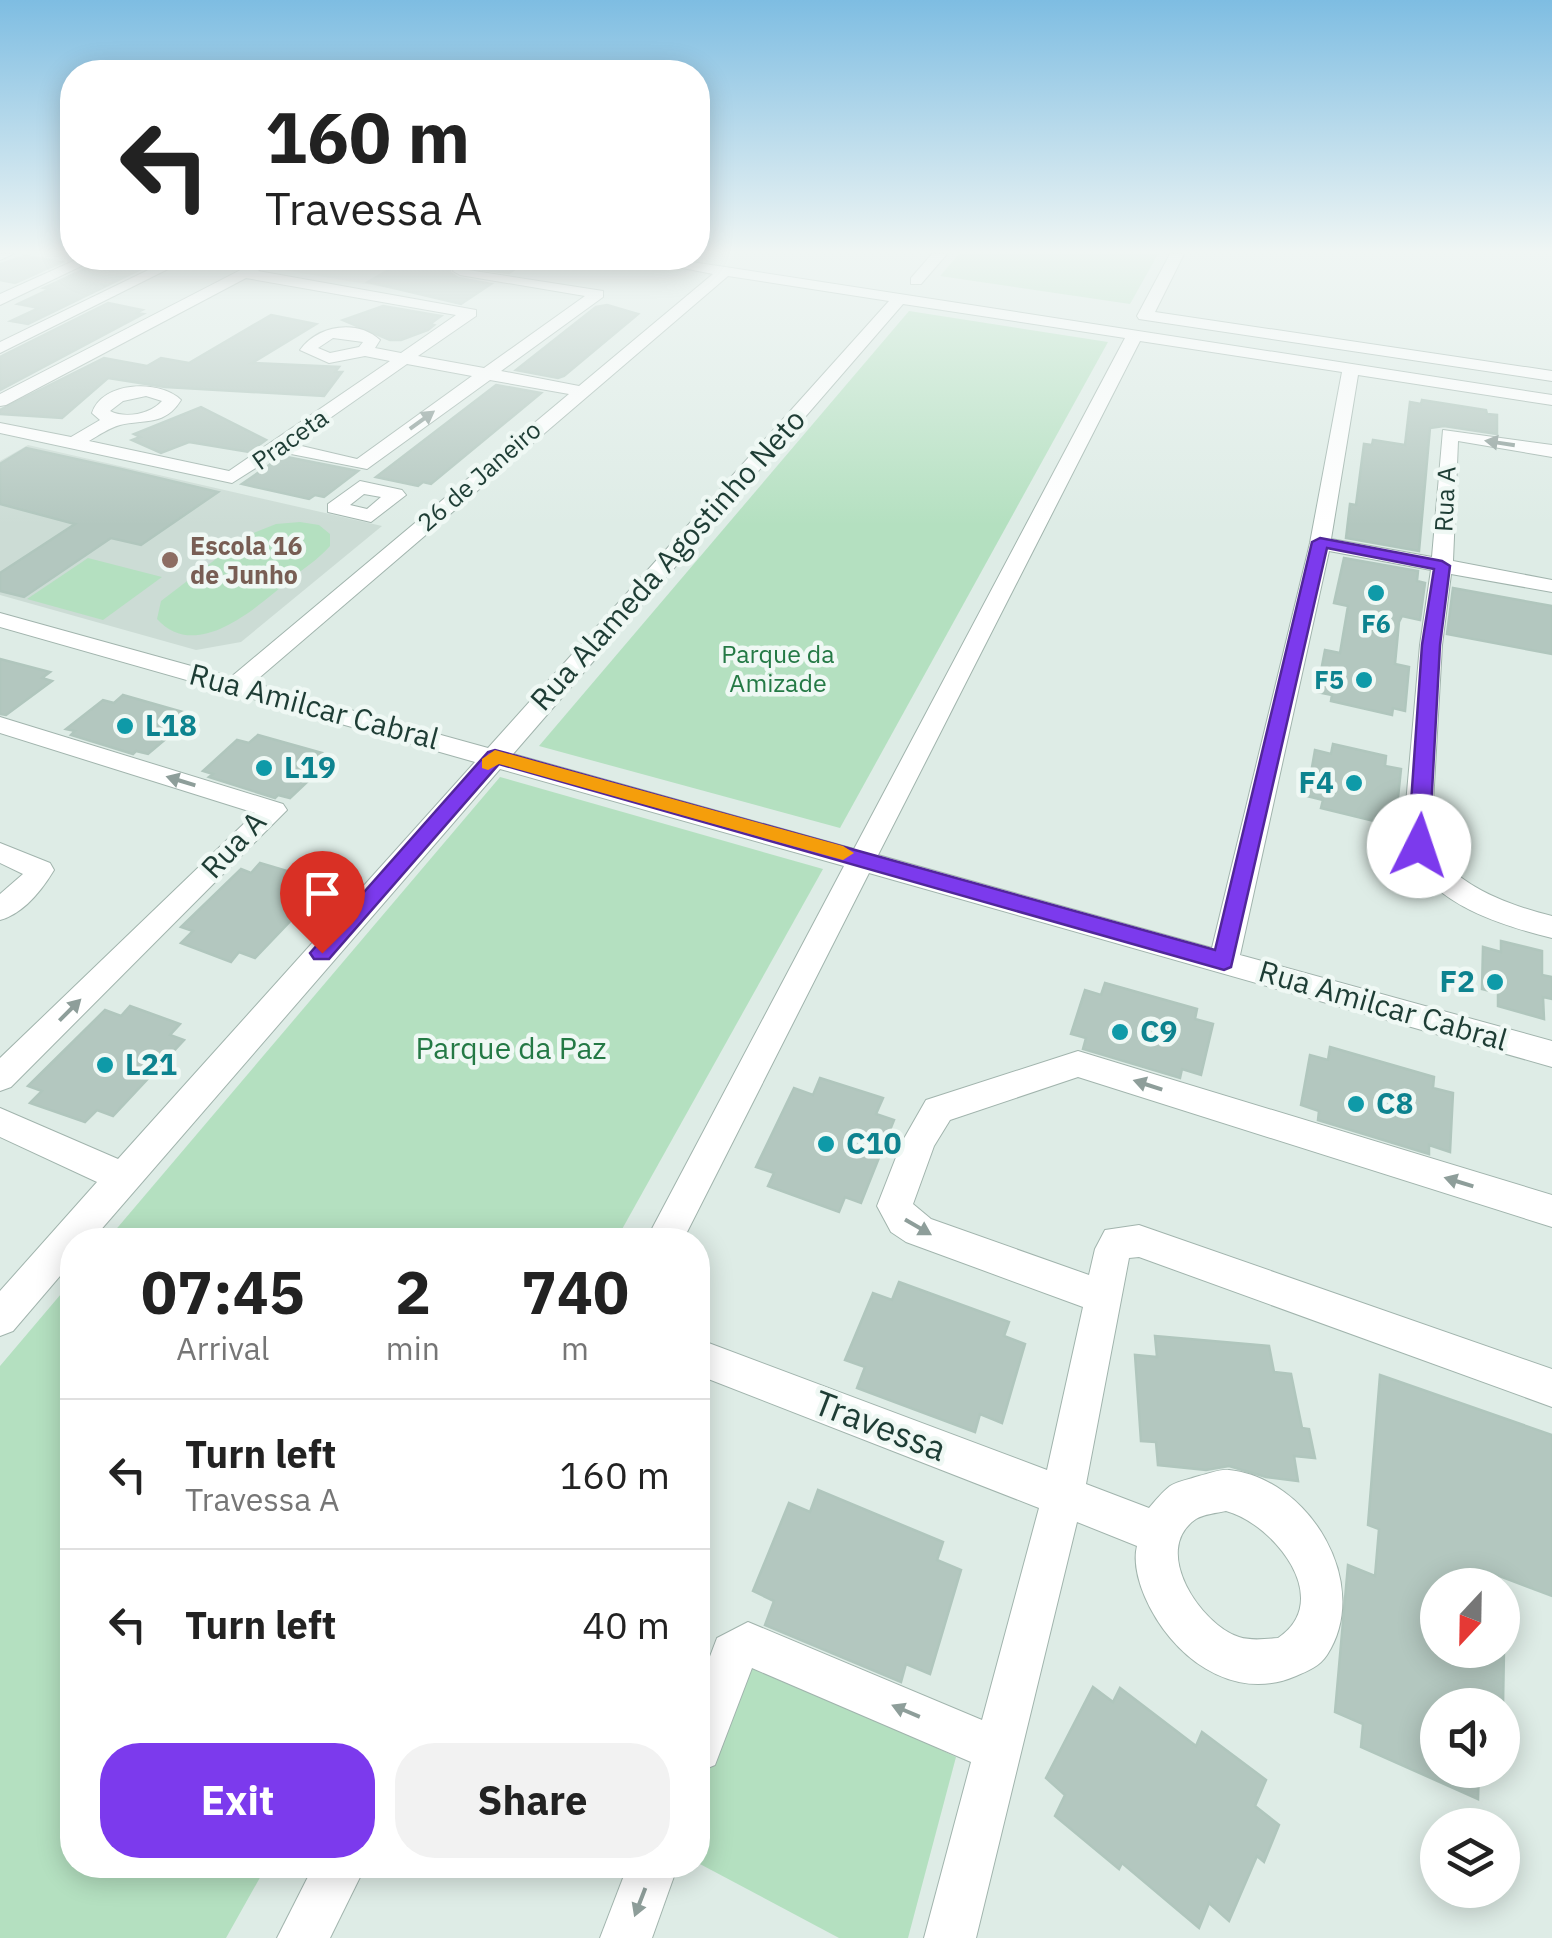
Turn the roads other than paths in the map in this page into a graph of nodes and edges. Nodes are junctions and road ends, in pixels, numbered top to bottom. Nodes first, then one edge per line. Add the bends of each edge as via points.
1 (85, 344) edge
2 (109, 344) edge
3 (427, 344) edge
4 (528, 344) edge
5 (635, 344) edge
6 (854, 344) edge
7 (1123, 344) edge
8 (1242, 344) edge
9 (1313, 344) edge
10 (102, 348) junction
11 (366, 352) dead end
12 (405, 360) junction
13 (1350, 368) junction
14 (485, 375) junction
15 (1552, 376) edge
16 (578, 391) junction
17 (1552, 400) edge
18 (0, 401) edge
19 (112, 420) dead end
20 (0, 428) edge
21 (24, 433) junction
22 (73, 444) junction
23 (279, 446) junction
24 (0, 447) edge
25 (1552, 451) edge
26 (360, 464) junction
27 (360, 487) dead end
28 (1320, 542) junction
29 (1442, 566) junction
30 (1552, 586) edge
31 (0, 620) edge
32 (236, 685) junction
33 (0, 725) edge
34 (495, 756) junction
35 (0, 852) edge
36 (863, 858) junction
37 (0, 910) edge
38 (1552, 927) edge
39 (1224, 961) junction
40 (1552, 1054) edge
41 (0, 1078) edge
42 (0, 1122) edge
43 (124, 1178) junction
44 (1552, 1210) edge
45 (80, 1228) edge
46 (670, 1228) edge
47 (60, 1250) edge
48 (1104, 1297) junction
49 (0, 1318) edge
50 (710, 1362) edge
51 (1552, 1388) edge
52 (1063, 1494) junction
53 (1158, 1534) dead end
54 (710, 1716) edge
55 (996, 1749) junction
56 (334, 1878) edge
57 (648, 1878) edge
58 (304, 1938) edge
59 (626, 1938) edge
60 (950, 1938) edge

1 - 10 street
2 - 10 street
3 - 12 street, Praceta
4 - 14 street
5 - 16 street, 26 de Janeiro
6 - 34 street, Rua Alameda Agostinho Neto
7 - 36 street
8 - 13 street
9 - 15 street
10 - 18 street
11 - 12 street
12 - 14 street
12 - 23 street, Praceta
13 - 17 street
13 - 28 street
14 - 16 street
26 -> 14 street
16 - 32 street, 26 de Janeiro
19 - 22 street
20 - 21 street, Praceta
21 - 22 street, Praceta
21 - 24 street
22 - 23 street, Praceta via 226,477
23 - 26 street
25 -> 29 street, Rua A via 1449,434
26 - 27 street
28 - 29 street
28 - 39 street
29 - 30 street
29 - 38 street, Rua A via 1419,846 1476,903
31 - 32 street, Rua Amilcar Cabral
32 - 34 street, Rua Amilcar Cabral
41 -> 33 street, Rua A via 274,810
34 - 36 street, Rua Amilcar Cabral
34 - 43 street, Rua Alameda Agostinho Neto
35 - 37 street via 40,870
36 - 39 street, Rua Amilcar Cabral
36 - 46 street
39 - 40 street, Rua Amilcar Cabral
42 - 43 street
43 - 45 street, Rua Alameda Agostinho Neto
44 -> 48 street via 1078,1064 938,1110 897,1192 895,1206 904,1221
47 - 49 street, Rua Alameda Agostinho Neto
48 - 51 street via 1113,1249 1132,1239
48 - 52 street
50 - 52 street, Travessa
52 - 53 street, Travessa
52 - 55 street
55 -> 54 street via 748,1644 733,1654
55 - 60 street
56 - 58 street
57 -> 59 street

